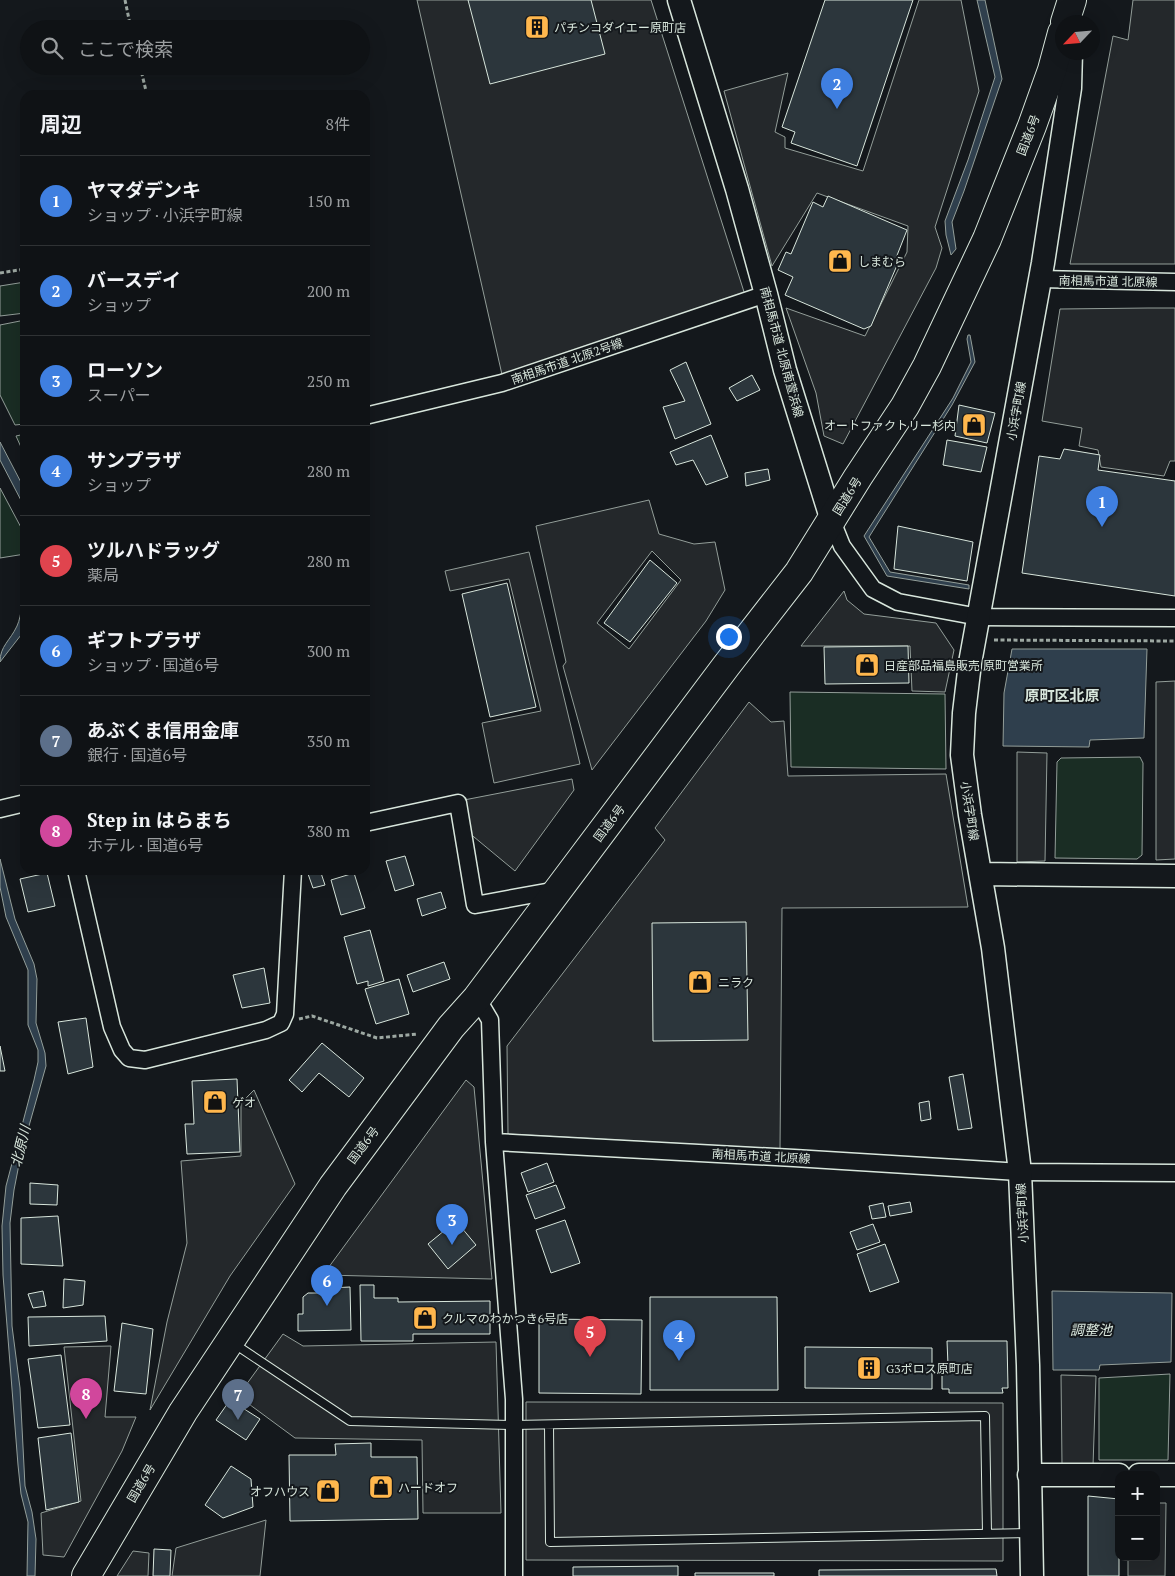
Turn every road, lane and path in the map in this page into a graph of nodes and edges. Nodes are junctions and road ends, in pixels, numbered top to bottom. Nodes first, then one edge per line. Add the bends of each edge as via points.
1 (125, 0) edge
2 (678, 0) edge
3 (1072, 0) edge
4 (1068, 15) edge
5 (1072, 15) edge
6 (129, 20) edge
7 (1055, 59) edge
8 (1071, 60) edge
9 (142, 75) edge
10 (146, 90) edge
11 (20, 270) edge
12 (0, 273) edge
13 (1040, 279) junction
14 (1175, 282) edge
15 (766, 294) junction
16 (370, 415) edge
17 (832, 521) junction
18 (979, 617) junction
19 (1175, 618) edge
20 (991, 640) dead end
21 (1175, 641) edge
22 (20, 804) edge
23 (3, 808) edge
24 (370, 822) edge
25 (981, 874) junction
26 (77, 875) edge
27 (293, 875) edge
28 (1175, 876) edge
29 (557, 890) junction
30 (476, 998) junction
31 (281, 1023) junction
32 (451, 1027) junction
33 (494, 1142) junction
34 (1020, 1172) junction
35 (1175, 1173) edge
36 (229, 1340) junction
37 (514, 1425) junction
38 (549, 1425) junction
39 (1029, 1475) junction
40 (1115, 1475) edge
41 (1160, 1475) edge
42 (1175, 1475) edge
43 (987, 1533) junction
44 (1031, 1533) junction
45 (86, 1576) edge
46 (514, 1576) edge
47 (1032, 1576) edge

1 - 6 path
2 - 15 main road, 南相馬市道 北原南萱浜線
3 - 4 highway
3 - 5 main road
7 - 17 highway, 国道6号 via 988,239 948,324 905,406
8 - 13 main road, 小浜字町線 via 1070,88
9 - 10 path
11 - 12 path
13 - 14 street, 南相馬市道 北原線
13 - 18 main road, 小浜字町線
15 - 16 street, 南相馬市道 北原2号線 via 502,383
15 - 17 main road, 南相馬市道 北原南萱浜線 via 785,370
17 - 18 street, 南相馬市道 北原南萱浜線 via 842,546 873,589 898,602
17 - 29 highway, 国道6号 via 799,572
18 - 19 street, 南相馬市道 北原南萱浜線
18 - 25 main road, 小浜字町線 via 970,663 962,755
20 - 21 path
22 - 23 street
24 - 29 street via 458,803 475,905
25 - 28 main road
25 - 34 main road, 小浜字町線
26 - 31 street via 112,1027 129,1058 145,1060 266,1030
27 - 31 street via 286,1014
29 - 30 highway, 国道6号
30 - 32 highway, 国道6号
30 - 33 street via 490,1020
31 - 32 path via 312,1016 378,1038
32 - 36 highway, 国道6号 via 333,1186
33 - 34 street, 南相馬市道 北原線
33 - 37 street
34 - 35 street, 南相馬市道 北原線
34 - 39 main road, 小浜字町線
36 - 37 lane via 350,1420
36 - 45 highway, 国道6号
37 - 38 lane
37 - 46 street
38 - 43 lane via 985,1416
38 - 43 lane via 550,1542
39 - 40 main road
39 - 44 main road, 小浜字町線
41 - 42 main road
43 - 44 lane
44 - 47 main road, 小浜字町線

